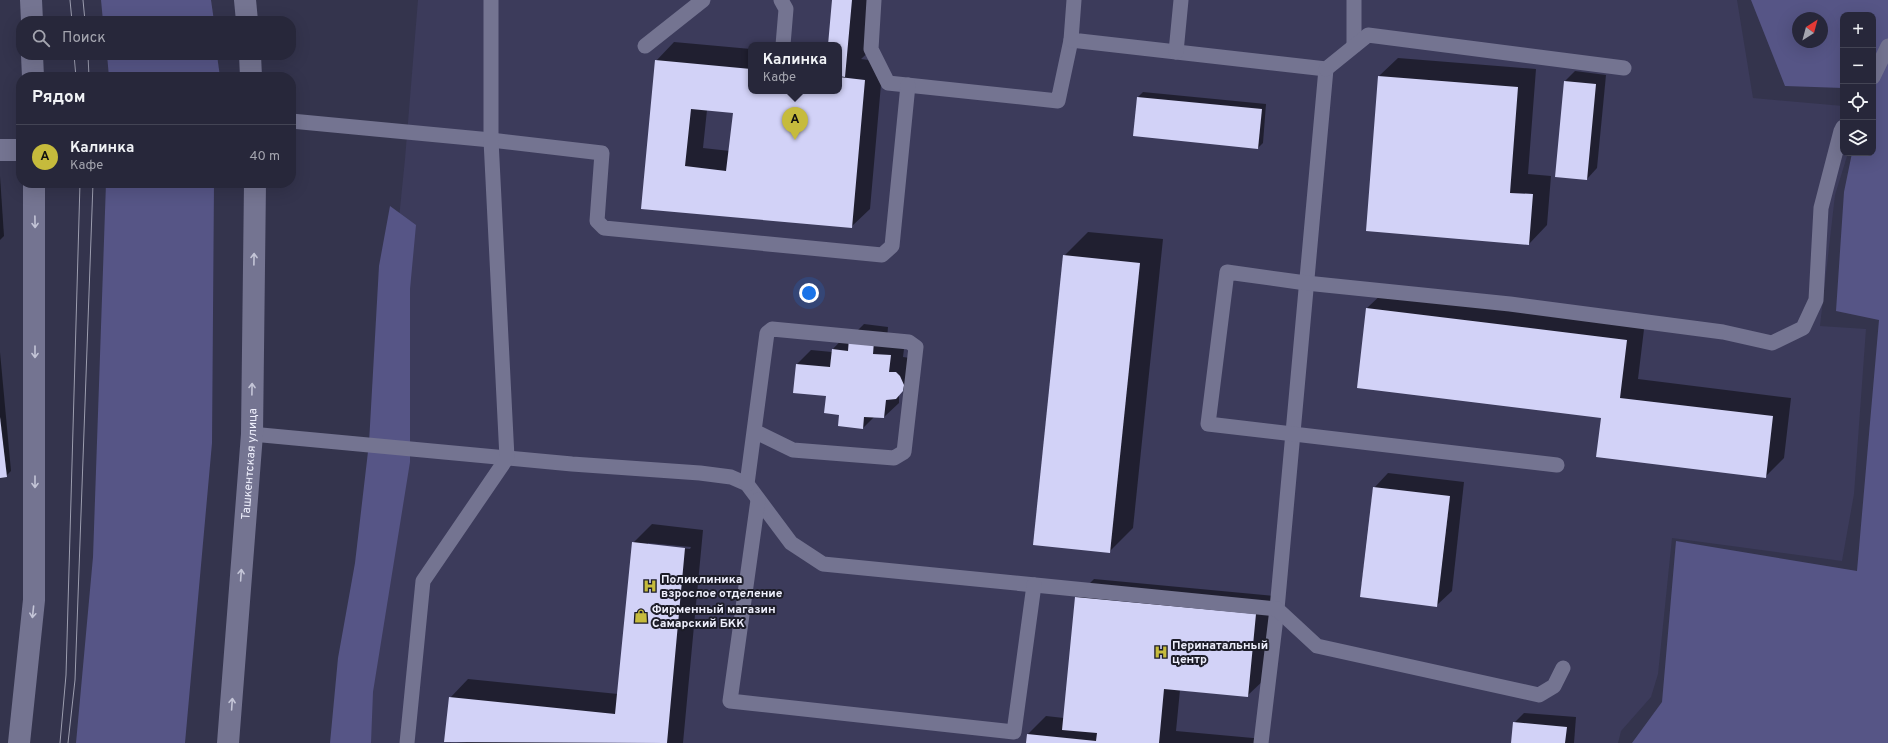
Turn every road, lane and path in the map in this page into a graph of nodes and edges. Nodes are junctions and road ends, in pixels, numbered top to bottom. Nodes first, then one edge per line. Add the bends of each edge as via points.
1 (30, 0) edge
2 (245, 0) edge
3 (491, 0) edge
4 (703, 0) edge
5 (781, 0) edge
6 (874, 0) edge
7 (1074, 0) edge
8 (1181, 0) edge
9 (1354, 0) edge
10 (32, 16) edge
11 (247, 16) edge
12 (1071, 40) junction
13 (783, 42) edge
14 (645, 46) dead end
15 (1354, 46) junction
16 (1888, 46) edge
17 (1176, 52) junction
18 (32, 60) edge
19 (250, 60) edge
20 (1624, 68) dead end
21 (1326, 69) junction
22 (1876, 71) edge
23 (33, 72) edge
24 (251, 72) edge
25 (908, 85) junction
26 (296, 121) edge
27 (1840, 131) edge
28 (491, 140) junction
29 (0, 150) edge
30 (16, 150) edge
31 (34, 188) edge
32 (255, 188) edge
33 (1306, 283) junction
34 (754, 431) junction
35 (252, 434) junction
36 (1293, 434) junction
37 (506, 458) junction
38 (1557, 465) dead end
39 (747, 484) junction
40 (758, 500) junction
41 (1034, 585) junction
42 (1277, 609) junction
43 (1563, 668) dead end
44 (19, 743) edge
45 (228, 743) edge
46 (407, 743) edge
47 (1260, 743) edge

1 - 10 main road
2 - 11 main road
3 - 28 lane
4 - 14 lane
5 - 13 lane via 786,9
6 - 25 lane via 871,49 888,83
7 - 12 lane
8 - 17 lane
9 - 15 lane
12 - 17 lane
12 - 25 lane via 1058,101
15 - 20 lane via 1368,35
15 - 21 lane
16 - 22 lane
17 - 21 lane
18 - 23 main road
19 - 24 main road
21 - 33 lane
25 - 28 lane via 892,246 882,255 604,228 597,221 602,153
26 - 28 lane
27 - 33 lane via 1821,208 1816,300 1803,328 1772,343 1723,332 1534,307
28 - 37 lane
29 - 30 main road
31 -> 44 main road via 34,600
35 -> 32 main road, Ташкентская улица
33 - 36 lane
33 - 36 lane via 1227,272 1208,424
34 - 34 lane via 767,333 772,329 909,342 916,348 904,452 894,458 793,450
34 - 39 lane
35 - 37 lane
45 -> 35 main road, Ташкентская улица
36 - 38 lane
36 - 42 lane
37 - 39 lane via 700,473 731,477
37 - 46 lane via 423,581
39 - 40 lane
40 - 41 lane via 791,543 823,564
40 - 41 lane via 730,701 1014,732
41 - 42 lane
42 - 43 lane via 1317,646 1539,695 1554,686
42 - 47 lane

